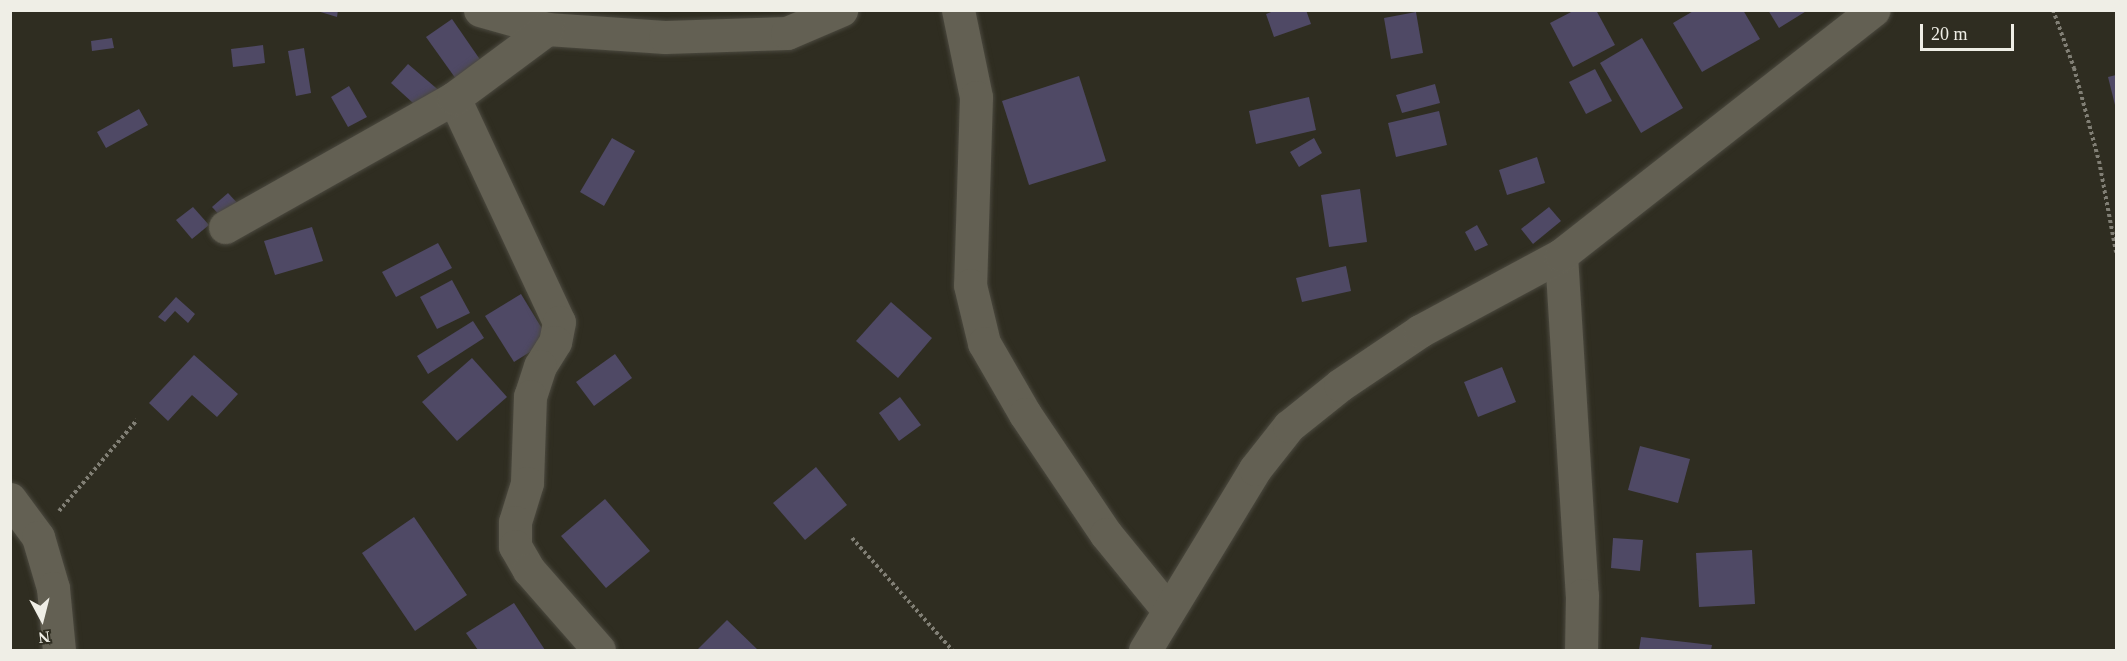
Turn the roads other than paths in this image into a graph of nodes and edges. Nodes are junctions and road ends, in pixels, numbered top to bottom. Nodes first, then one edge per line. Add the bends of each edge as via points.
1 (480, 10) edge
2 (841, 10) edge
3 (1874, 10) edge
4 (954, 14) edge
5 (547, 28) junction
6 (454, 98) junction
7 (225, 227) dead end
8 (1561, 255) junction
9 (10, 500) edge
10 (1168, 610) junction
11 (59, 651) edge
12 (599, 651) edge
13 (1145, 651) edge
14 (1581, 651) edge

1 - 5 street
2 - 5 street via 787,33 743,36 665,37
3 - 8 street
4 - 10 street via 976,97 970,285 984,342 1024,414 1106,534
5 - 6 street
6 - 7 street
6 - 12 street via 559,322 555,342 540,366 530,396 527,483 515,522 516,546 529,570
8 - 10 street via 1420,332 1340,385 1289,426 1255,469
8 - 14 street via 1582,595
9 - 11 street via 38,537 53,588
10 - 13 street

